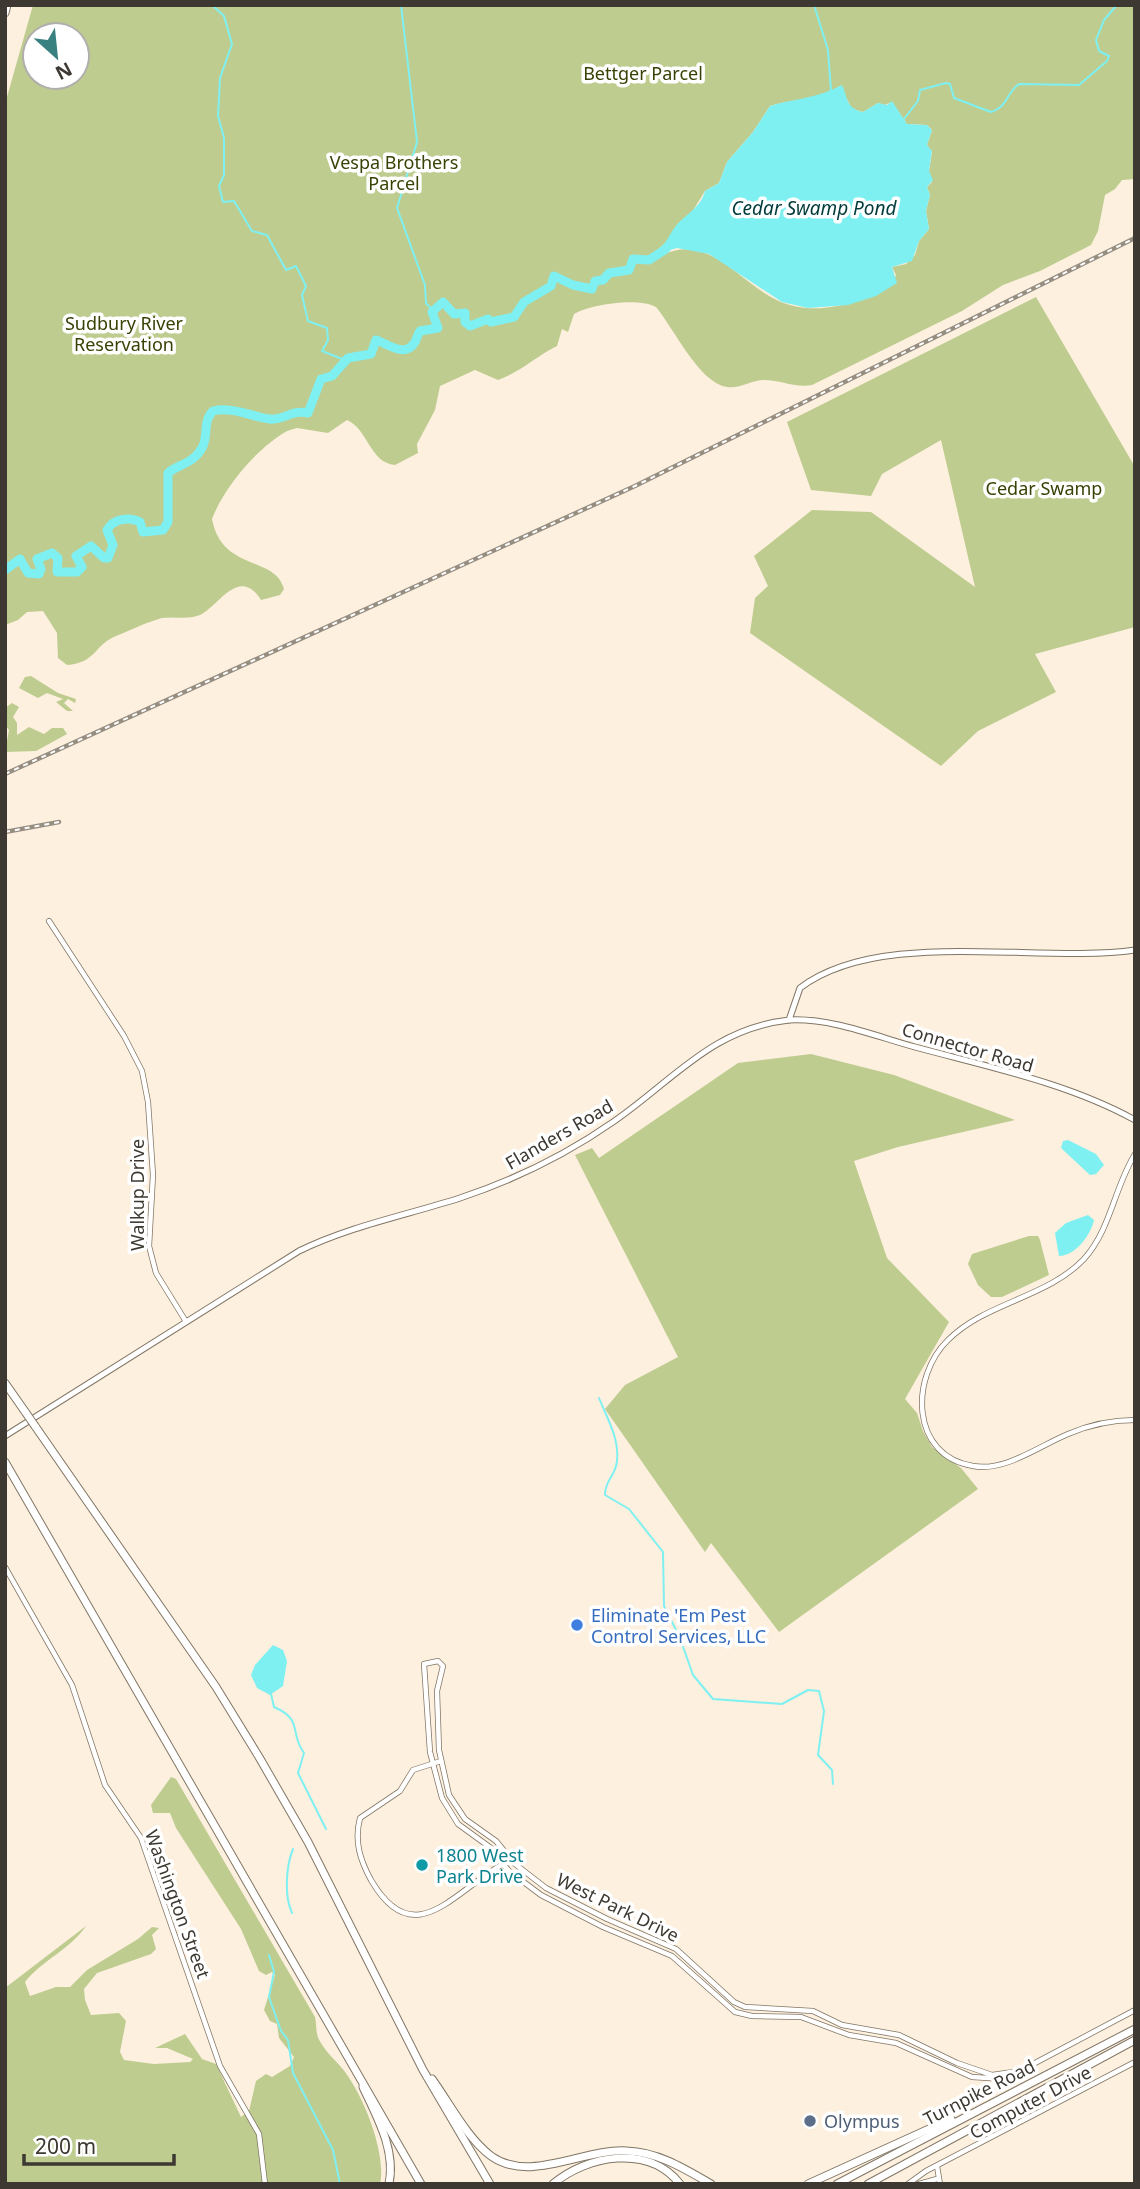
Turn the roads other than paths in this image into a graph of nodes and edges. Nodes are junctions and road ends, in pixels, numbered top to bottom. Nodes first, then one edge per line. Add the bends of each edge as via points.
1 (7, 5) edge
2 (5, 13) edge
3 (49, 920) dead end
4 (1135, 950) edge
5 (789, 1020) junction
6 (1135, 1120) edge
7 (1135, 1154) edge
8 (185, 1320) junction
9 (5, 1383) edge
10 (1135, 1420) edge
11 (5, 1436) edge
12 (5, 1462) edge
13 (5, 1567) edge
14 (441, 1761) junction
15 (433, 1762) junction
16 (503, 1864) junction
17 (1135, 2010) edge
18 (1135, 2029) edge
19 (1135, 2040) edge
20 (342, 2042) junction
21 (413, 2052) junction
22 (1135, 2062) edge
23 (1020, 2071) junction
24 (1019, 2089) junction
25 (937, 2166) junction
26 (938, 2181) edge
27 (265, 2184) edge
28 (390, 2184) edge
29 (421, 2184) edge
30 (490, 2184) edge
31 (553, 2184) edge
32 (680, 2184) edge
33 (711, 2184) edge
34 (808, 2184) edge
35 (837, 2184) edge
36 (868, 2184) edge
37 (908, 2184) edge
38 (919, 2184) edge

1 - 2 highway
3 - 8 street, Walkup Drive via 124,1035 142,1071 153,1175 149,1246 156,1273
4 - 5 main road via 1093,954 933,952 883,958 806,984 797,994
5 - 6 main road, Connector Road via 826,1022 1026,1078
5 - 8 main road, Flanders Road via 746,1029 712,1044 615,1121 528,1171 463,1197 308,1246
7 - 10 street via 1105,1227 1089,1253 1059,1279 971,1322 948,1340 932,1362 921,1399 932,1440 946,1454 974,1466 1008,1461 1099,1424
8 - 11 main road, Flanders Road
9 - 21 highway, bridge via 252,1745 314,1854
12 - 20 highway
13 - 27 street, Washington Street via 72,1685 105,1784 141,1838 220,2066 262,2142
14 - 15 street
14 - 15 street, West Park Drive via 437,1691 443,1663 429,1661 423,1669
14 - 23 street, West Park Drive via 449,1795 459,1812 496,1841 515,1864 567,1900 676,1949 734,2002 752,2008 802,2009 842,2025 890,2032 992,2075
15 - 16 street, West Park Drive via 452,1817 491,1848
15 - 16 street via 413,1770 400,1791 360,1818 357,1843 375,1887 399,1914 418,1916 441,1908
16 - 23 street, West Park Drive via 563,1908 672,1956 736,2012 801,2017 849,2035 896,2043 953,2071 982,2079 1004,2079
17 - 23 street
18 - 24 highway, Turnpike Road
19 - 36 highway, Turnpike Road
20 - 28 highway via 388,2146
20 - 29 highway
21 - 30 highway
21 - 33 highway via 481,2147 503,2163 529,2167 629,2151 662,2158
22 - 25 street, Computer Drive
24 - 34 highway
24 - 35 highway, Turnpike Road
25 - 26 street
25 - 37 street, Computer Drive
26 - 38 street
31 - 32 highway via 587,2164 624,2158 659,2166

